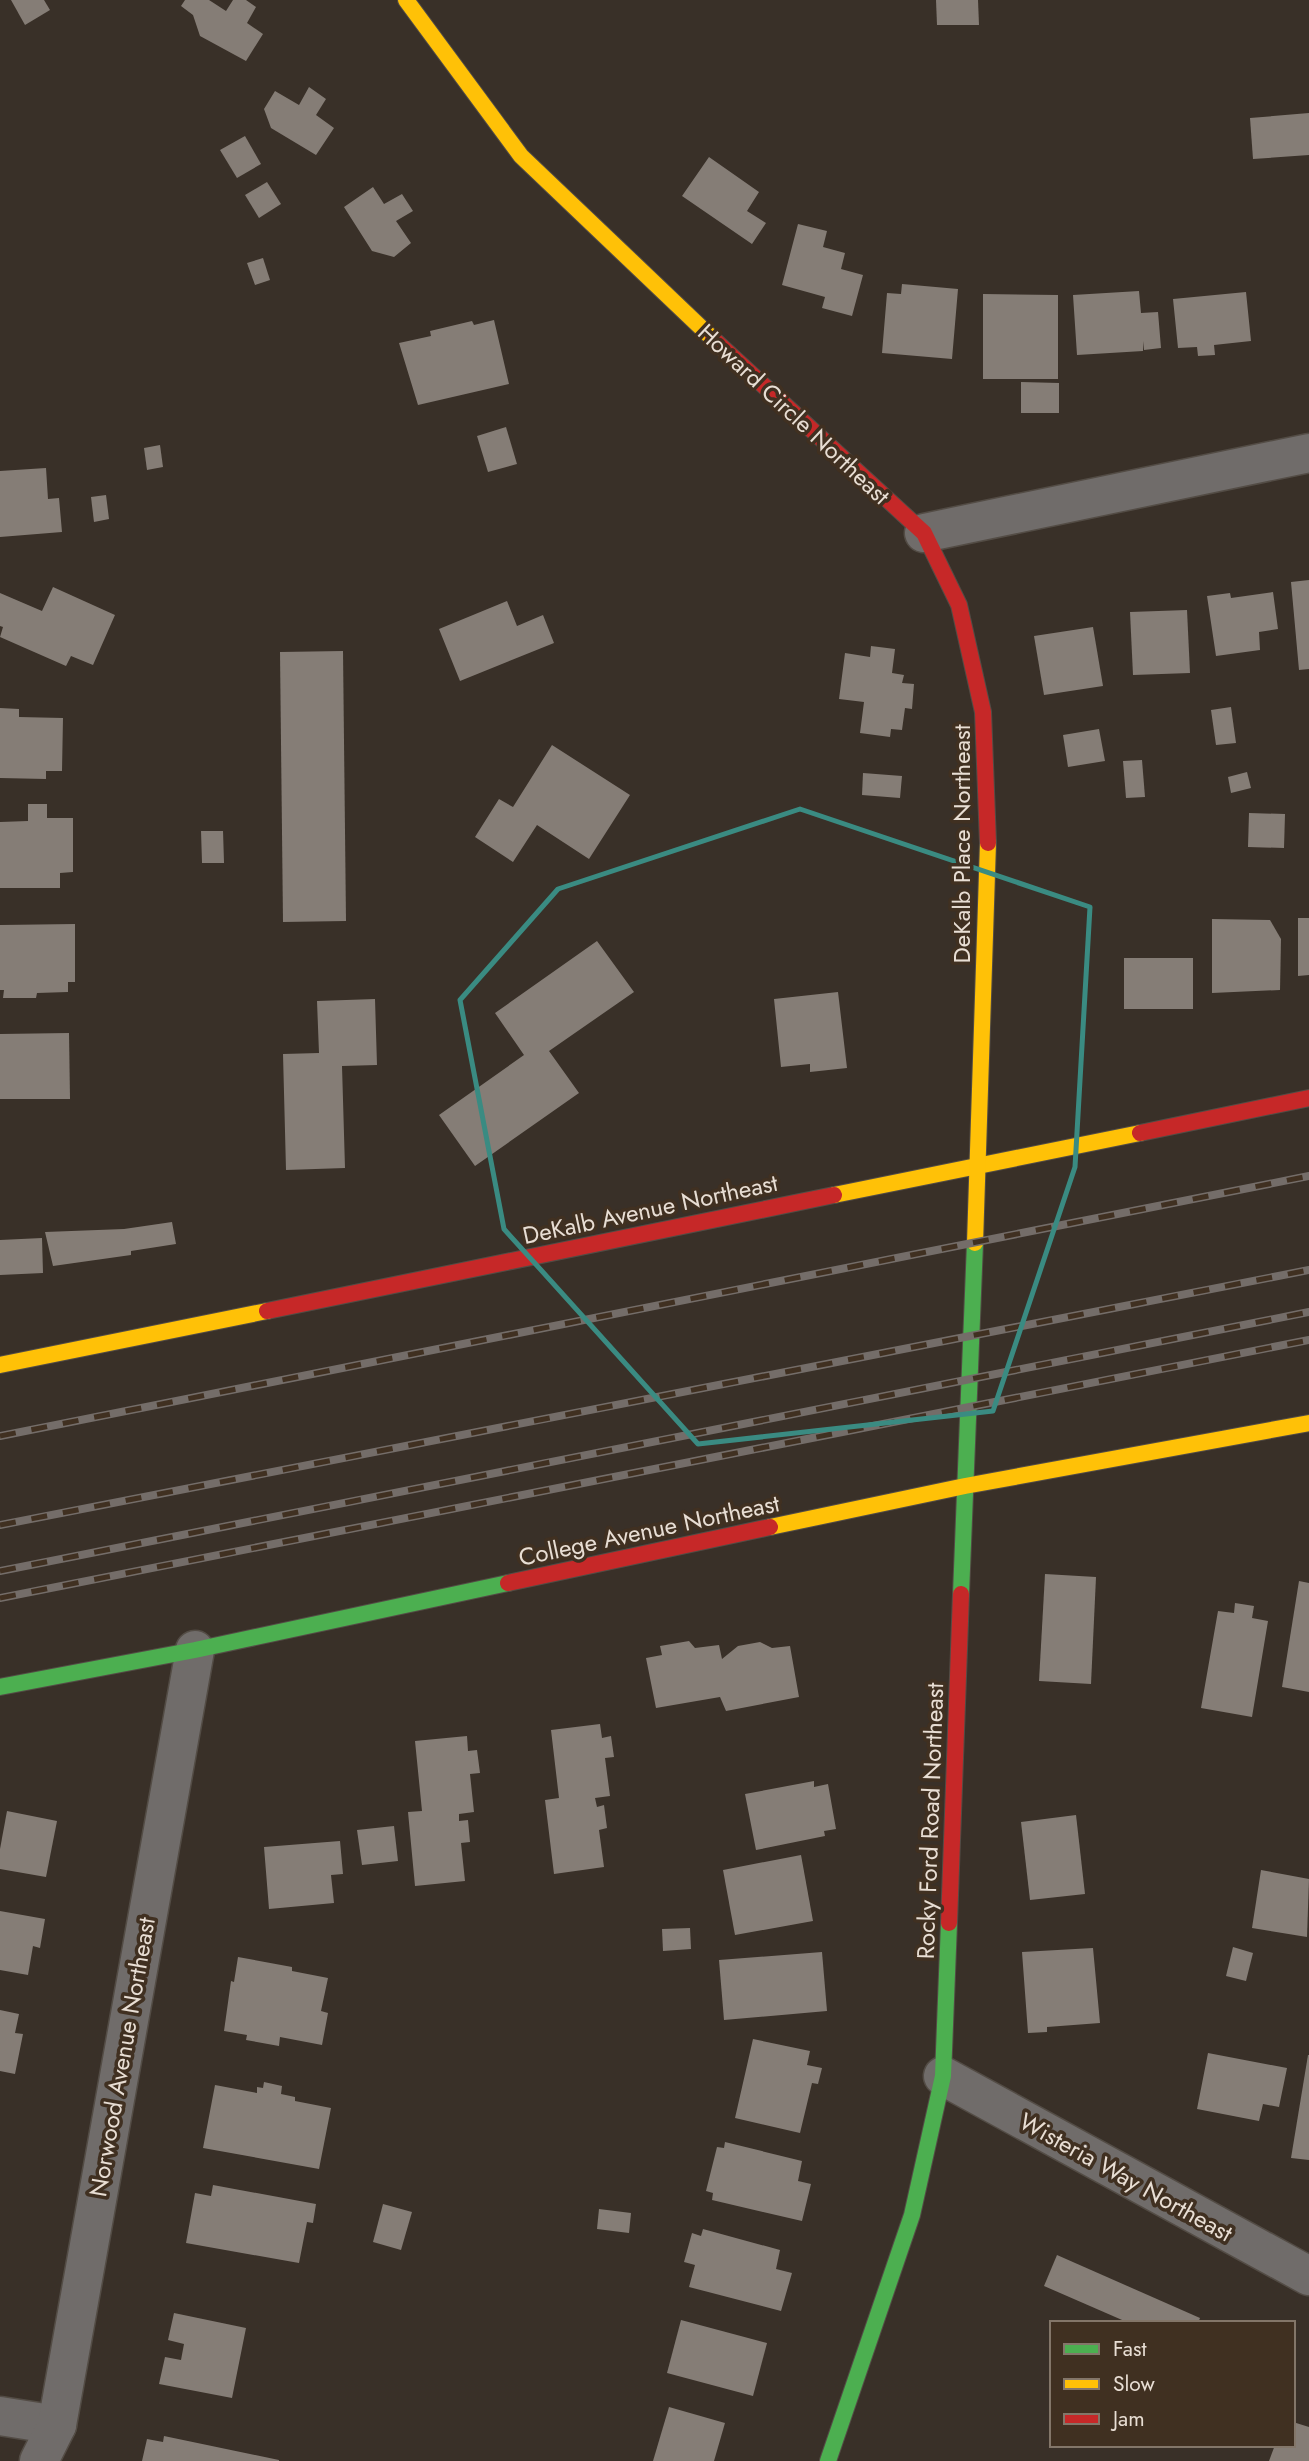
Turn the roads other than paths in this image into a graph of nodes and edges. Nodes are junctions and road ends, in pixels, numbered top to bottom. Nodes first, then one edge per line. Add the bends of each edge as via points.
1 (406, 0) edge
2 (1309, 453) edge
3 (924, 533) junction
4 (1309, 1098) edge
5 (977, 1165) junction
6 (0, 1365) edge
7 (1309, 1423) edge
8 (964, 1486) junction
9 (195, 1650) junction
10 (0, 1687) edge
11 (943, 2076) junction
12 (1309, 2276) edge
13 (0, 2416) edge
14 (57, 2425) junction
15 (39, 2461) edge
16 (828, 2461) edge

1 - 3 street, Howard Circle Northeast via 521,156 658,289
2 - 3 street
3 - 5 street, DeKalb Place Northeast via 959,605 983,712 989,862
4 - 5 street, DeKalb Avenue Northeast
5 - 6 street, DeKalb Avenue Northeast
5 - 8 street, Rocky Ford Road Northeast
7 - 8 street, College Avenue Northeast
8 - 9 street, College Avenue Northeast
8 - 11 street, Rocky Ford Road Northeast
9 - 10 street, College Avenue Northeast
9 - 14 street, Norwood Avenue Northeast
11 - 12 street, Wisteria Way Northeast
11 - 16 street, Rocky Ford Road Northeast via 912,2215
13 - 14 street
14 - 15 street, Norwood Avenue Northeast

